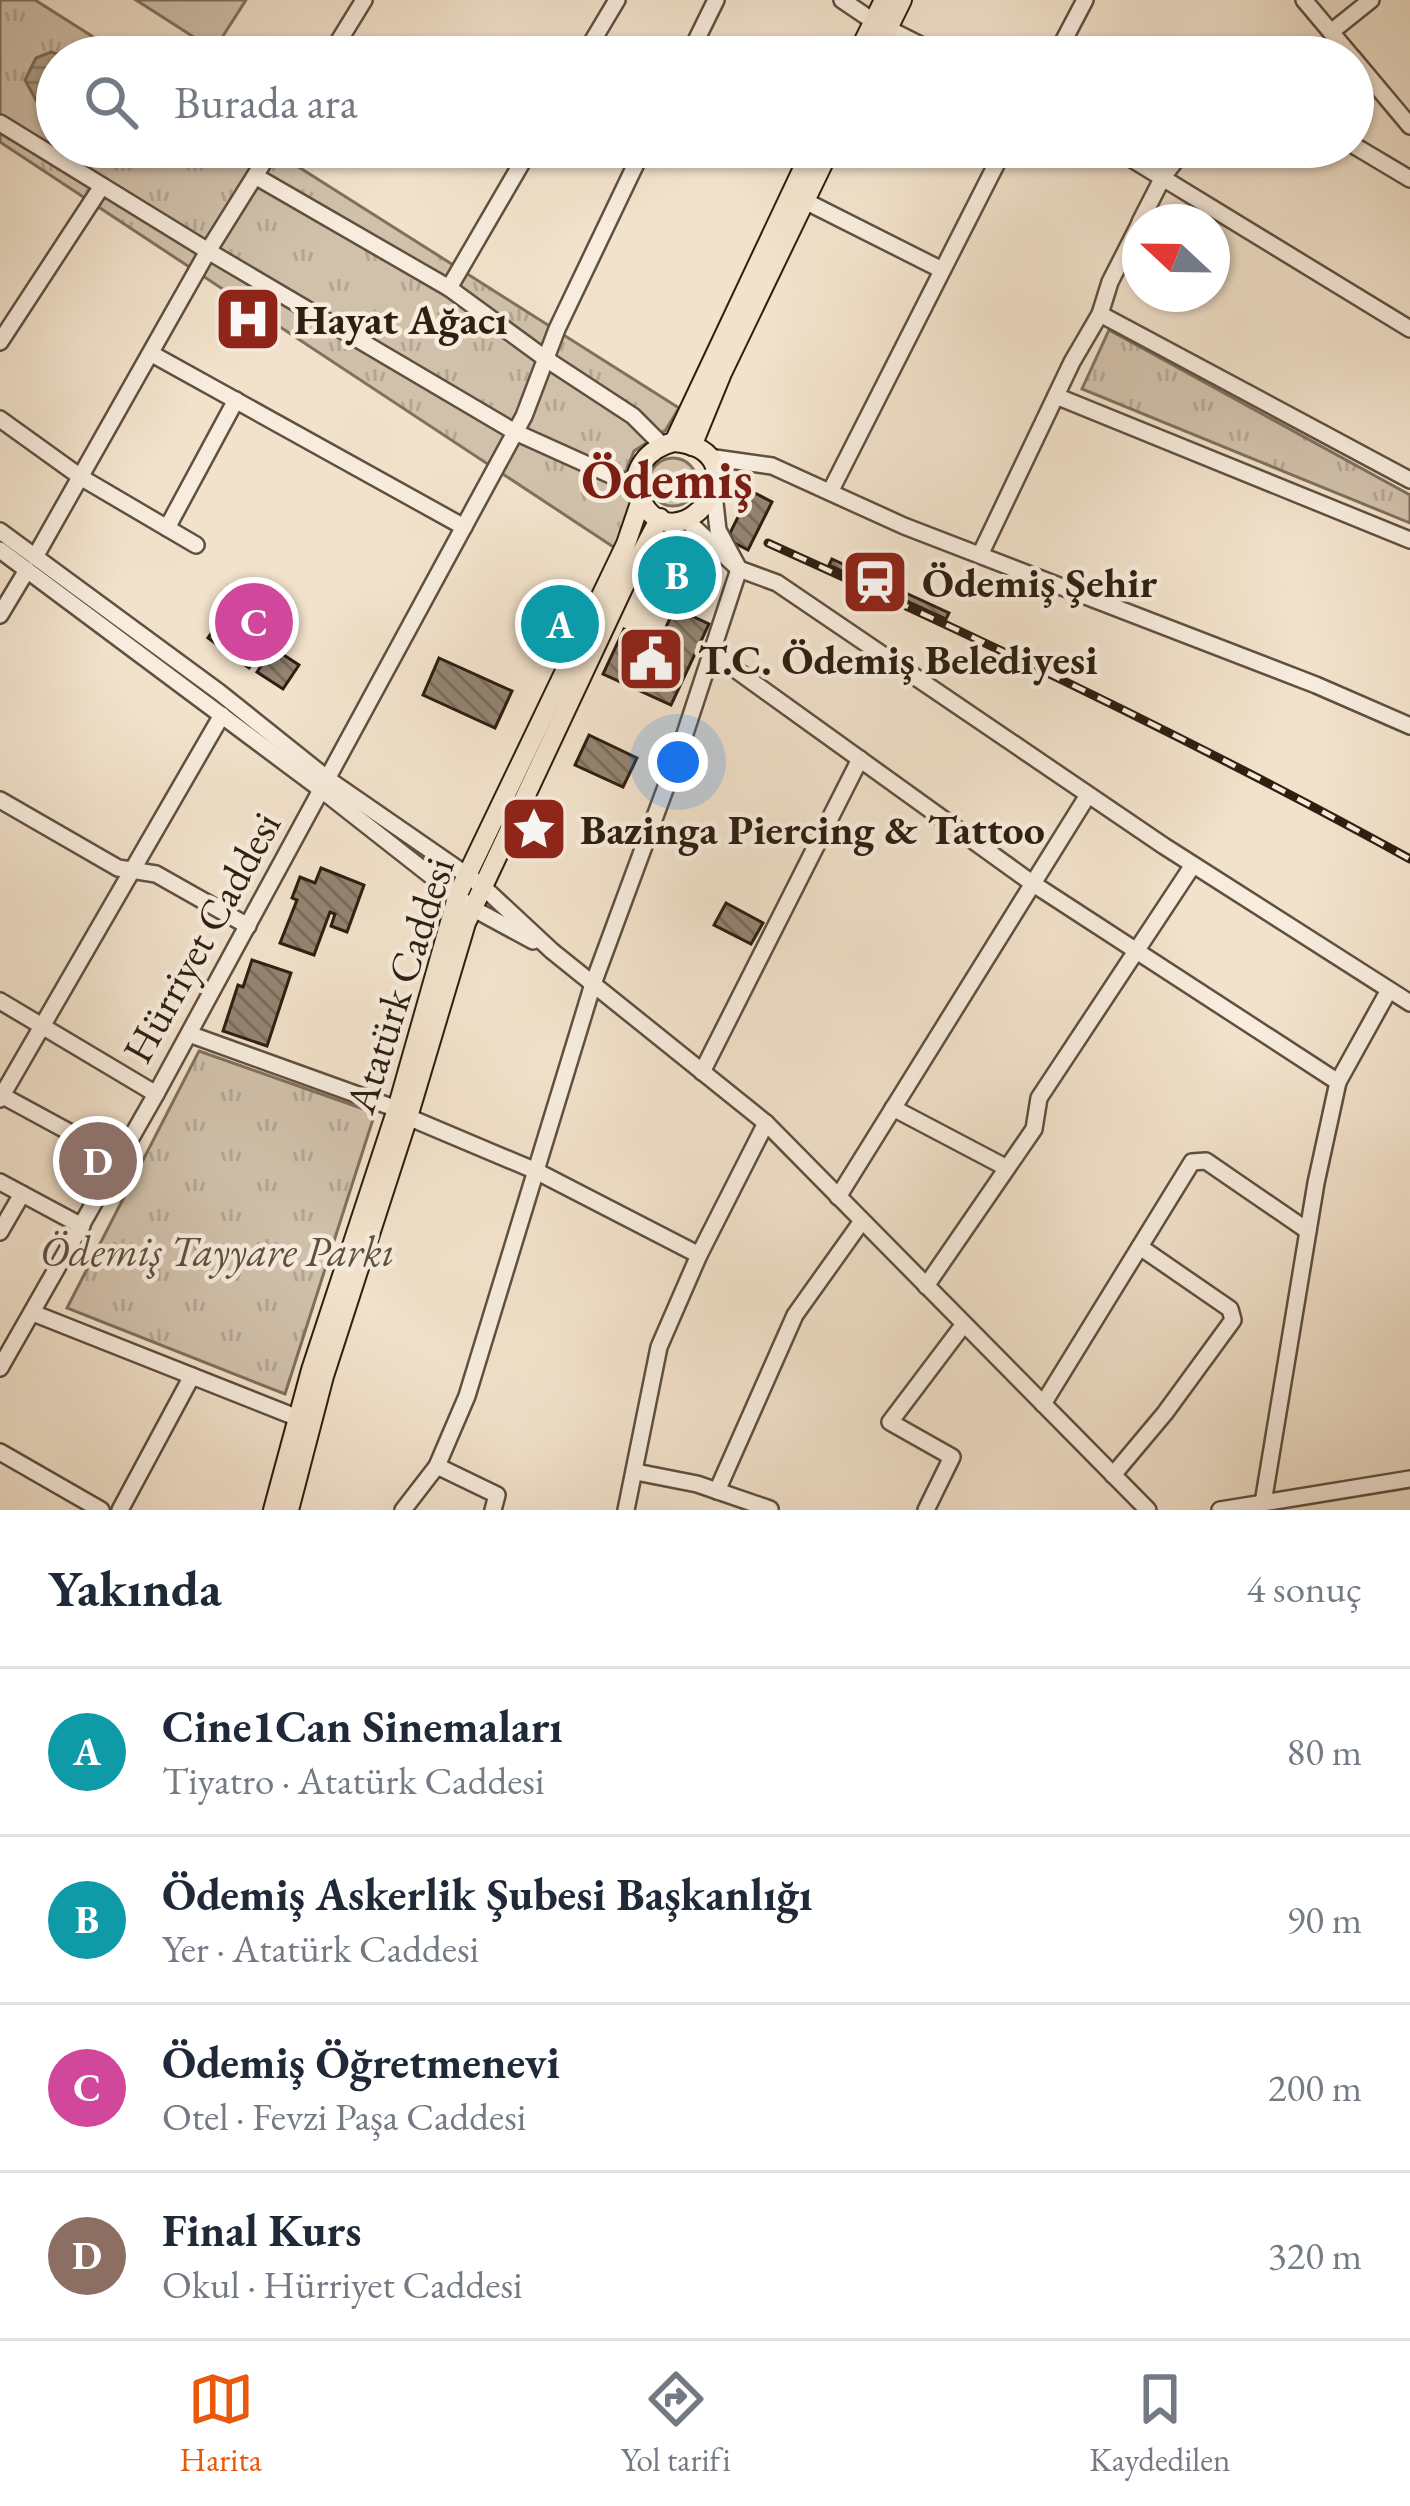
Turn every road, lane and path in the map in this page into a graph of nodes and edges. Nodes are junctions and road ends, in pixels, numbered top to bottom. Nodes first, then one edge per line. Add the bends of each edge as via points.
1 (364, 0) edge
2 (616, 0) edge
3 (716, 0) edge
4 (842, 0) edge
5 (884, 0) edge
6 (902, 0) edge
7 (1085, 0) edge
8 (1304, 0) edge
9 (1371, 0) edge
10 (880, 25) junction
11 (1331, 32) junction
12 (342, 36) edge
13 (595, 36) edge
14 (698, 36) edge
15 (872, 36) edge
16 (878, 36) edge
17 (902, 36) edge
18 (1066, 36) edge
19 (1335, 36) edge
20 (1374, 82) edge
21 (0, 123) edge
22 (1410, 126) edge
23 (36, 145) edge
24 (1374, 158) edge
25 (74, 168) edge
26 (260, 168) edge
27 (519, 168) edge
28 (634, 168) edge
29 (805, 168) edge
30 (820, 168) edge
31 (994, 168) edge
32 (1148, 168) edge
33 (1170, 168) edge
34 (255, 176) junction
35 (1163, 177) junction
36 (1410, 179) edge
37 (102, 185) junction
38 (805, 201) junction
39 (1149, 204) edge
40 (208, 251) junction
41 (1122, 258) edge
42 (942, 270) junction
43 (449, 288) junction
44 (1100, 314) junction
45 (1410, 329) edge
46 (0, 342) edge
47 (152, 354) junction
48 (546, 359) junction
49 (1056, 396) junction
50 (236, 400) junction
51 (0, 419) edge
52 (515, 432) junction
53 (684, 447) junction
54 (82, 478) junction
55 (1410, 481) edge
56 (830, 492) junction
57 (639, 494) junction
58 (714, 494) junction
59 (660, 518) junction
60 (686, 520) junction
61 (464, 527) junction
62 (167, 528) junction
63 (0, 531) edge
64 (1410, 539) edge
65 (196, 545) dead end
66 (0, 550) edge
67 (980, 555) junction
68 (31, 564) junction
69 (739, 569) junction
70 (0, 616) edge
71 (711, 652) junction
72 (222, 716) junction
73 (1410, 726) edge
74 (860, 759) junction
75 (326, 785) junction
76 (1088, 795) junction
77 (2, 807) edge
78 (1193, 865) junction
79 (135, 871) junction
80 (1032, 883) junction
81 (469, 891) junction
82 (248, 926) junction
83 (1137, 950) junction
84 (552, 951) junction
85 (593, 984) junction
86 (1389, 990) junction
87 (0, 1001) edge
88 (1410, 1003) edge
89 (39, 1027) junction
90 (189, 1034) junction
91 (702, 1072) junction
92 (1338, 1082) junction
93 (156, 1094) junction
94 (2, 1097) edge
95 (893, 1108) junction
96 (403, 1113) junction
97 (766, 1124) junction
98 (118, 1159) junction
99 (1007, 1168) junction
100 (536, 1171) junction
101 (0, 1182) edge
102 (22, 1194) junction
103 (838, 1197) junction
104 (862, 1221) junction
105 (82, 1226) junction
106 (1308, 1231) junction
107 (0, 1232) edge
108 (1140, 1247) junction
109 (699, 1255) junction
110 (926, 1286) junction
111 (33, 1313) junction
112 (964, 1324) junction
113 (0, 1367) edge
114 (192, 1376) junction
115 (1043, 1404) junction
116 (298, 1418) junction
117 (0, 1452) edge
118 (437, 1466) junction
119 (636, 1472) junction
120 (1113, 1475) junction
121 (1410, 1479) edge
122 (717, 1491) junction
123 (1263, 1503) junction
124 (123, 1505) edge
125 (770, 1509) edge
126 (100, 1510) edge
127 (146, 1510) edge
128 (273, 1510) edge
129 (289, 1510) edge
130 (403, 1510) edge
131 (493, 1510) edge
132 (626, 1510) edge
133 (926, 1510) edge
134 (1148, 1510) edge
135 (1220, 1510) edge

1 - 12 street
2 - 13 street
3 - 14 street
4 - 10 street
5 - 10 main road
6 - 10 main road
7 - 18 street
8 - 11 street
9 - 11 street
10 - 15 main road
10 - 16 main road
10 - 17 street
11 - 19 street
20 - 22 street
21 - 23 street
24 - 36 street
25 - 37 street
26 - 34 street
27 - 43 street
28 - 48 street, Hürriyet Caddesi
29 - 53 main road
30 - 38 main road
31 - 42 street
32 - 35 street
33 - 35 street
34 - 40 street
34 - 43 street
35 - 39 street
35 - 45 street
37 - 40 street
37 - 46 street
38 - 42 street
38 - 53 main road
40 - 47 street
40 - 52 street
41 - 44 street
42 - 56 street
43 - 48 street
44 - 49 street
44 - 55 street
47 - 50 street
47 - 54 street
48 - 52 street, Hürriyet Caddesi
48 - 53 street
49 - 64 street
49 - 67 street
50 - 61 street
50 - 62 street
51 - 54 street
52 - 57 street
52 - 61 street, Hürriyet Caddesi
53 - 56 street via 772,466
53 - 57 main road via 642,462
53 - 58 main road via 716,482
54 - 62 street
54 - 68 street
56 - 67 street
57 - 59 main road
57 - 81 main road, Atatürk Caddesi via 626,544
58 - 60 main road
58 - 69 street via 718,530
59 - 60 main road
59 - 81 main road, Atatürk Caddesi
60 - 69 street
61 - 75 street, Hürriyet Caddesi
62 - 65 street
63 - 68 street
66 - 68 street
67 - 73 street
68 - 70 street
68 - 72 street
68 - 75 street via 219,692
69 - 71 street
69 - 76 street via 777,583
71 - 74 street
71 - 85 street
72 - 75 street
72 - 79 street
74 - 80 street
74 - 91 street
75 - 81 street
75 - 82 street, Hürriyet Caddesi
76 - 78 street
76 - 80 street
77 - 79 street
78 - 83 street
78 - 86 street
79 - 82 street via 156,874
79 - 89 street
80 - 83 street
80 - 95 street
81 - 84 street
81 - 84 street
81 - 96 main road, Atatürk Caddesi
82 - 90 street, Hürriyet Caddesi
83 - 92 street
83 - 99 street via 1039,1098 1034,1129
84 - 85 street
85 - 91 street
85 - 100 street
86 - 88 street
86 - 92 street
87 - 89 street
89 - 93 street
89 - 94 street
90 - 93 street, Hürriyet Caddesi
90 - 96 street
91 - 97 street
92 - 106 street
93 - 98 street, Hürriyet Caddesi
94 - 98 street
95 - 99 street
95 - 103 street
96 - 100 street
96 - 116 main road, Atatürk Caddesi
96 - 129 main road, Atatürk Caddesi
97 - 103 street
97 - 109 street
98 - 105 street, Hürriyet Caddesi
99 - 110 street
100 - 109 street
100 - 118 street via 467,1396
101 - 102 street
102 - 105 street
102 - 107 street
103 - 104 street
104 - 110 street
104 - 122 street via 795,1315
105 - 111 street, Hürriyet Caddesi
106 - 108 street via 1206,1161 1192,1162
106 - 123 street
108 - 115 street
108 - 120 street via 1230,1309 1233,1320
109 - 119 street via 659,1347
110 - 112 street
111 - 113 street, Hürriyet Caddesi
111 - 114 street
112 - 115 street
112 - 133 street via 890,1422 952,1457
114 - 116 street
114 - 124 street
115 - 120 street
116 - 128 main road, Atatürk Caddesi
117 - 126 street
118 - 130 street
118 - 131 street via 497,1495
119 - 122 street
119 - 132 street
120 - 134 street
121 - 123 street
122 - 125 street
123 - 135 street
124 - 127 street

